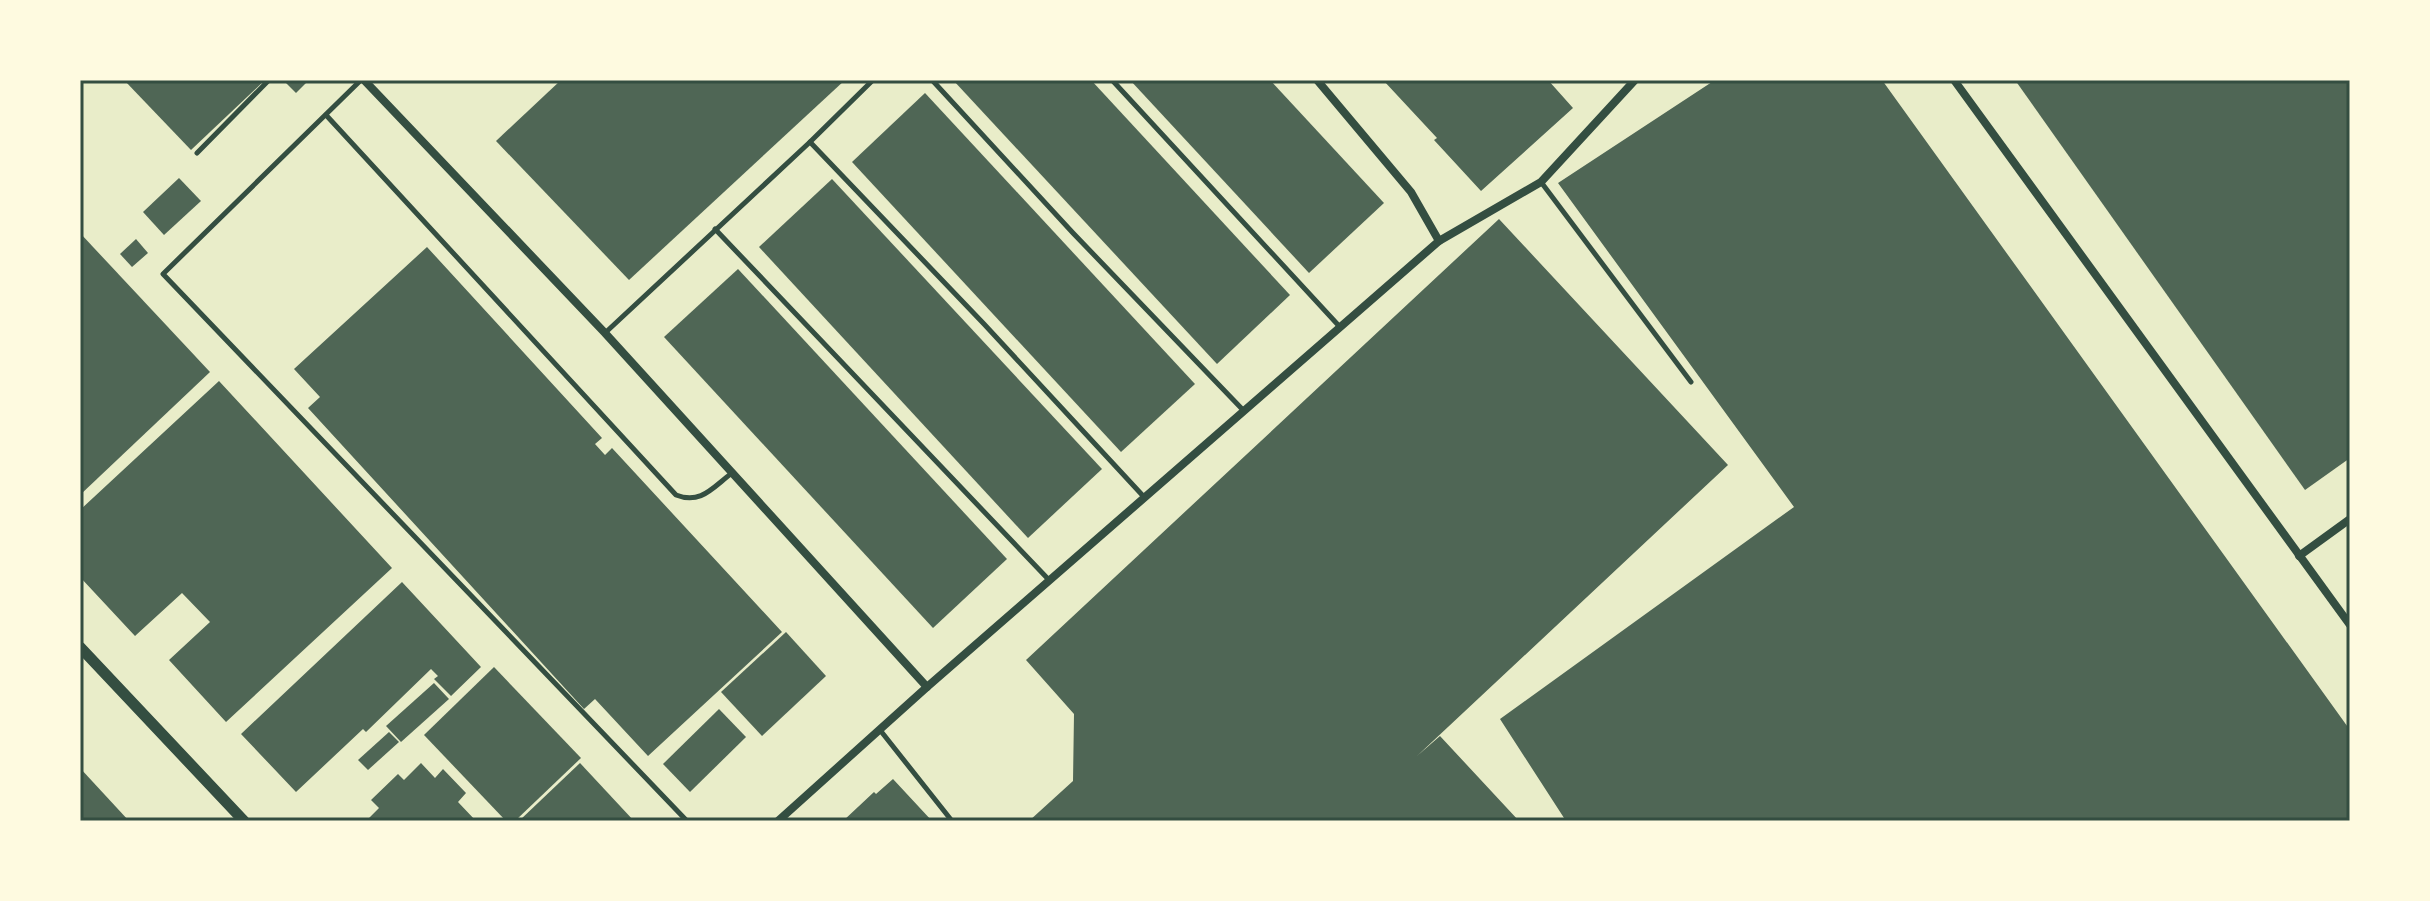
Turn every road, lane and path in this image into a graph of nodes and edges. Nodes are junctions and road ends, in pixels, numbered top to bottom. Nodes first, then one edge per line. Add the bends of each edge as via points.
1 (269, 80) edge
2 (362, 80) edge
3 (873, 80) edge
4 (932, 80) edge
5 (1112, 80) edge
6 (1317, 80) edge
7 (1635, 80) edge
8 (1954, 80) edge
9 (326, 115) junction
10 (810, 142) junction
11 (197, 153) dead end
12 (1541, 182) junction
13 (715, 229) junction
14 (1439, 241) junction
15 (1340, 327) junction
16 (605, 333) junction
17 (1691, 382) dead end
18 (1244, 411) junction
19 (732, 473) junction
20 (1145, 498) junction
21 (2350, 519) edge
22 (2299, 556) junction
23 (1050, 581) junction
24 (2350, 625) edge
25 (80, 648) edge
26 (927, 687) junction
27 (880, 730) junction
28 (244, 821) edge
29 (687, 821) edge
30 (778, 821) edge
31 (952, 821) edge

1 - 11 lane
2 - 9 lane
2 - 16 street
3 - 10 lane
4 - 18 lane
5 - 15 lane
6 - 14 street via 1411,192
7 - 12 street
8 - 22 street
9 - 19 lane via 676,495 698,499
9 - 29 lane via 163,274
10 - 13 lane
10 - 20 lane
12 - 14 street
12 - 17 lane
13 - 16 lane
13 - 23 lane
14 - 15 street
15 - 18 street
16 - 19 street
18 - 20 street
19 - 26 street
20 - 23 street
21 - 22 street
22 - 24 street
23 - 26 street
25 - 28 street
26 - 27 street
27 - 30 street
27 - 31 lane

